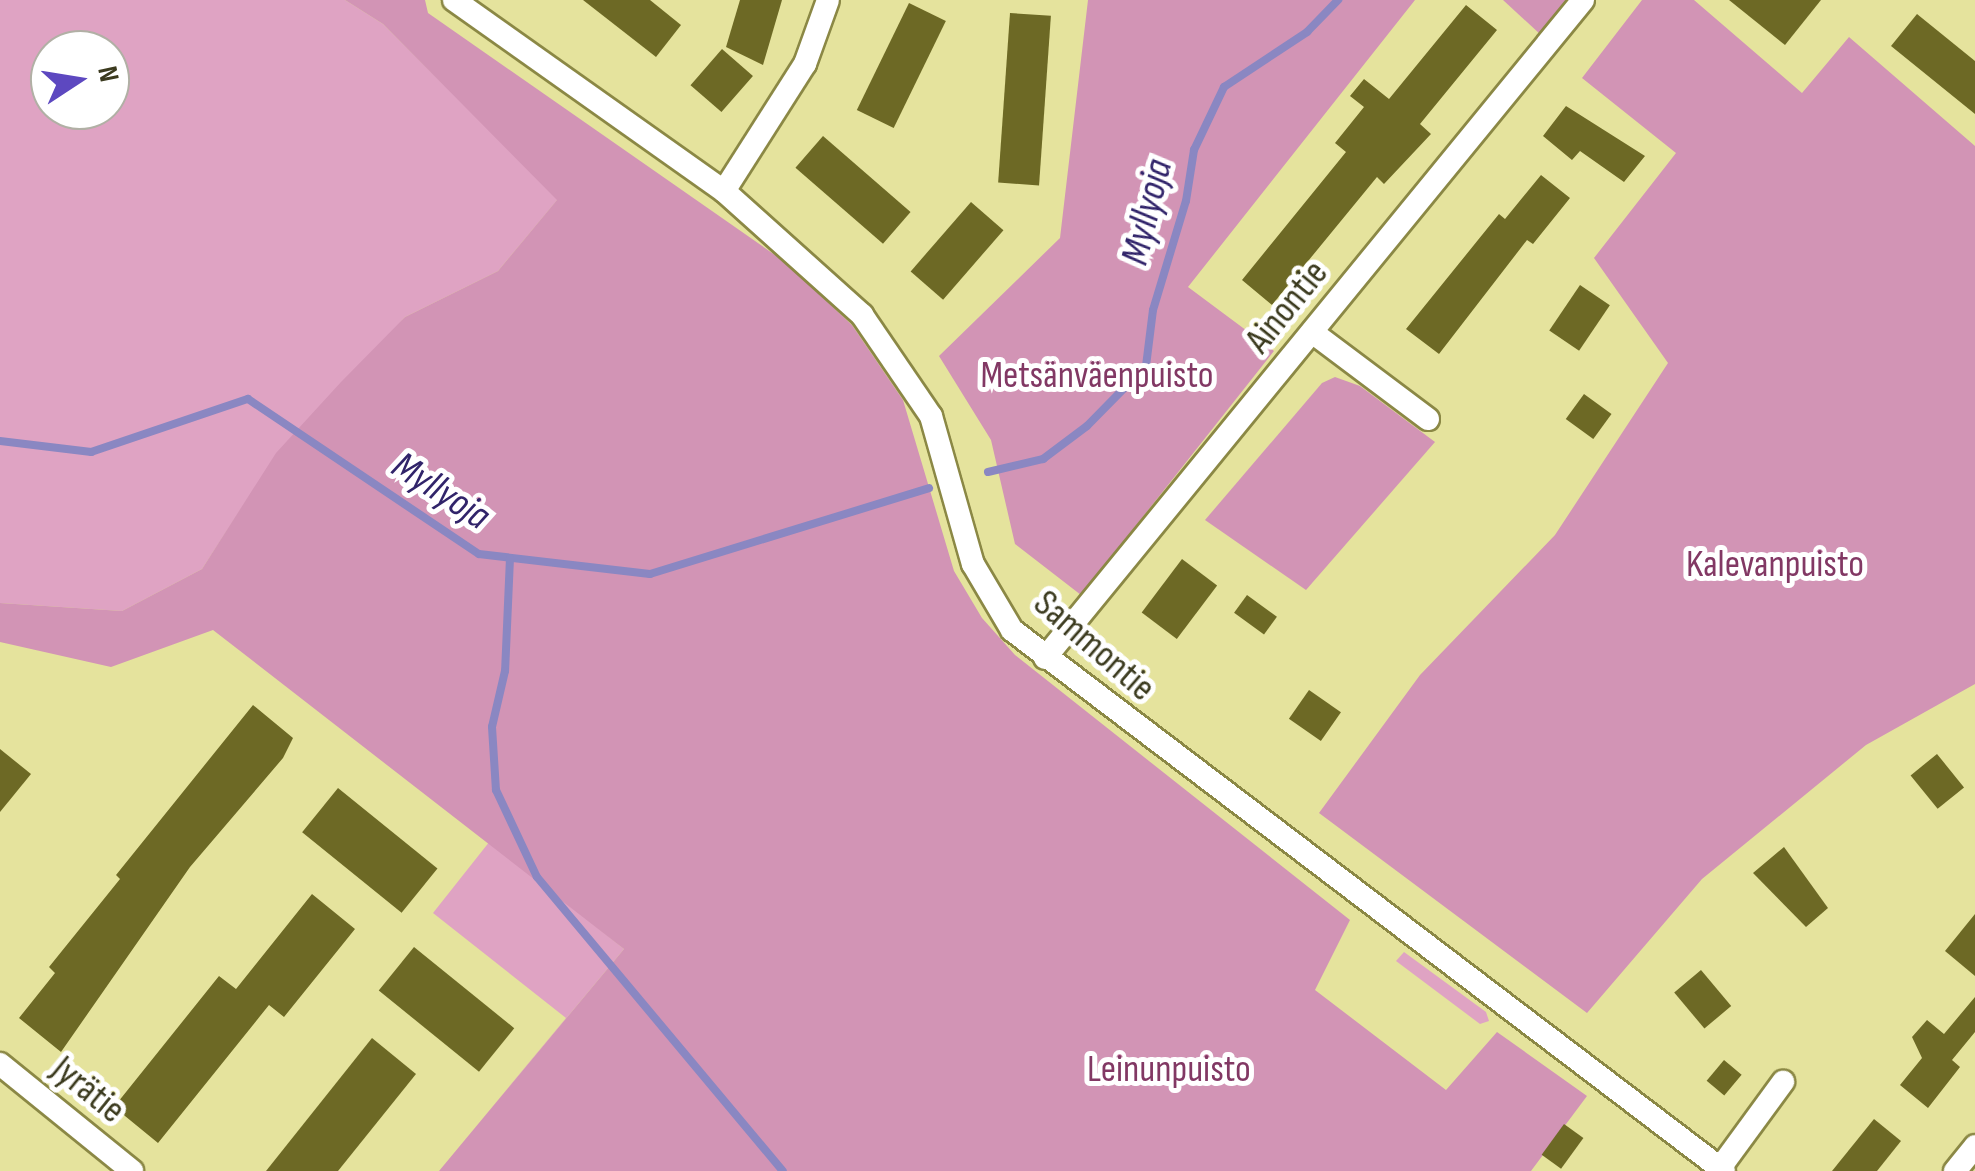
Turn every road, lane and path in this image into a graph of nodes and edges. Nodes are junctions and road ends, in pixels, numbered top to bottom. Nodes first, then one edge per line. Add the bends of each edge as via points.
1 (454, 0) edge
2 (828, 0) edge
3 (1583, 0) edge
4 (724, 191) junction
5 (1312, 332) junction
6 (1428, 419) dead end
7 (1045, 658) junction
8 (0, 1064) edge
9 (1783, 1082) dead end
10 (1975, 1146) edge
11 (1722, 1170) edge
12 (132, 1171) edge
13 (1956, 1171) edge

1 - 4 street, Sammontie
2 - 4 street via 805,64
3 - 5 street, Ainontie
4 - 7 street, Sammontie via 862,315 910,377 945,452 973,564 1012,630
5 - 6 street
5 - 7 street, Ainontie
7 - 11 street, Sammontie
8 - 12 street, Jyrätie
9 - 11 street
10 - 13 street

